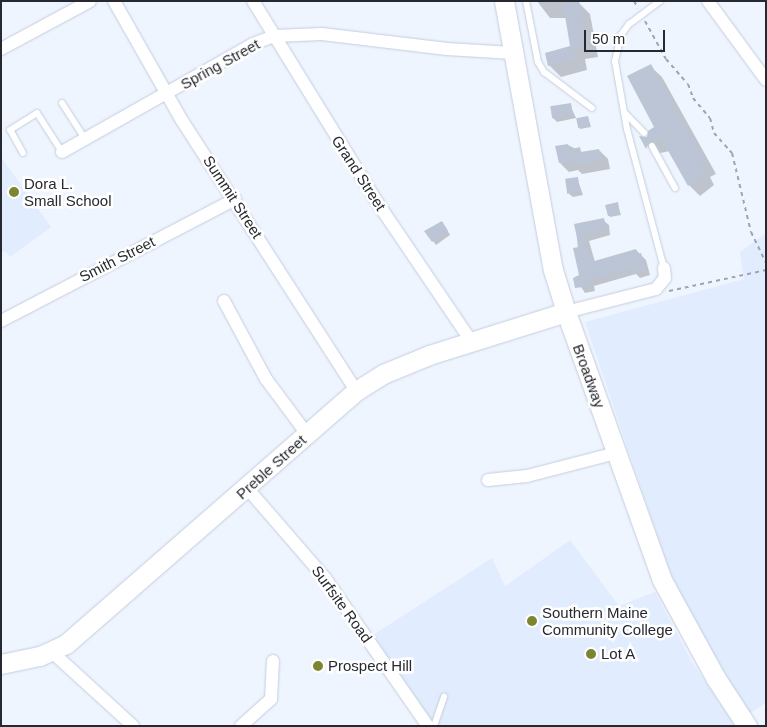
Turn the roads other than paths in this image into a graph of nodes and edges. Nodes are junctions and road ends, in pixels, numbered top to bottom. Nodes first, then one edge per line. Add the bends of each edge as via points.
1 (90, 1) edge
2 (114, 1) edge
3 (253, 1) edge
4 (504, 1) edge
5 (526, 1) edge
6 (660, 1) edge
7 (708, 1) edge
8 (274, 36) junction
9 (1, 49) edge
10 (513, 53) junction
11 (766, 80) edge
12 (167, 93) junction
13 (62, 103) dead end
14 (592, 108) dead end
15 (624, 112) junction
16 (644, 133) dead end
17 (85, 139) junction
18 (652, 146) dead end
19 (62, 152) joint
20 (23, 153) dead end
21 (675, 188) dead end
22 (234, 199) junction
23 (664, 268) joint
24 (224, 301) dead end
25 (566, 312) junction
26 (1, 320) edge
27 (471, 341) junction
28 (356, 391) junction
29 (307, 434) junction
30 (616, 453) junction
31 (488, 480) dead end
32 (247, 488) junction
33 (52, 652) junction
34 (273, 661) dead end
35 (1, 664) edge
36 (444, 697) dead end
37 (133, 726) edge
38 (242, 726) edge
39 (428, 726) edge
40 (434, 726) edge
41 (747, 726) edge

1 - 9 street
2 - 12 street, Summit Street
3 - 8 street, Grand Street
4 - 10 street, Broadway
5 - 14 lane via 541,67
6 - 15 lane via 629,24 618,44 616,77
7 - 11 street
8 - 10 street, Spring Street via 322,34 446,50
8 - 12 street, Spring Street via 253,44
8 - 27 street, Grand Street via 377,202
10 - 25 street, Broadway via 553,270
12 - 17 street, Spring Street
12 - 22 street, Summit Street
13 - 17 lane
15 - 16 lane
15 - 23 lane
17 - 19 street, Spring Street
18 - 21 lane
19 - 20 lane via 37,113 10,130
22 - 26 street, Smith Street
22 - 28 street, Summit Street
23 - 25 street via 665,278 656,289
24 - 29 street via 262,371
25 - 27 street, Preble Street
25 - 30 street, Broadway
27 - 28 street, Preble Street via 399,366
28 - 29 street, Preble Street
29 - 32 street, Preble Street
30 - 31 street via 527,476
30 - 41 street, Broadway via 662,580 714,677
32 - 33 street, Preble Street via 83,630
32 - 39 street, Surfsite Road via 325,578
33 - 35 street, Preble Street
33 - 37 street
34 - 38 street via 271,699
36 - 40 lane

